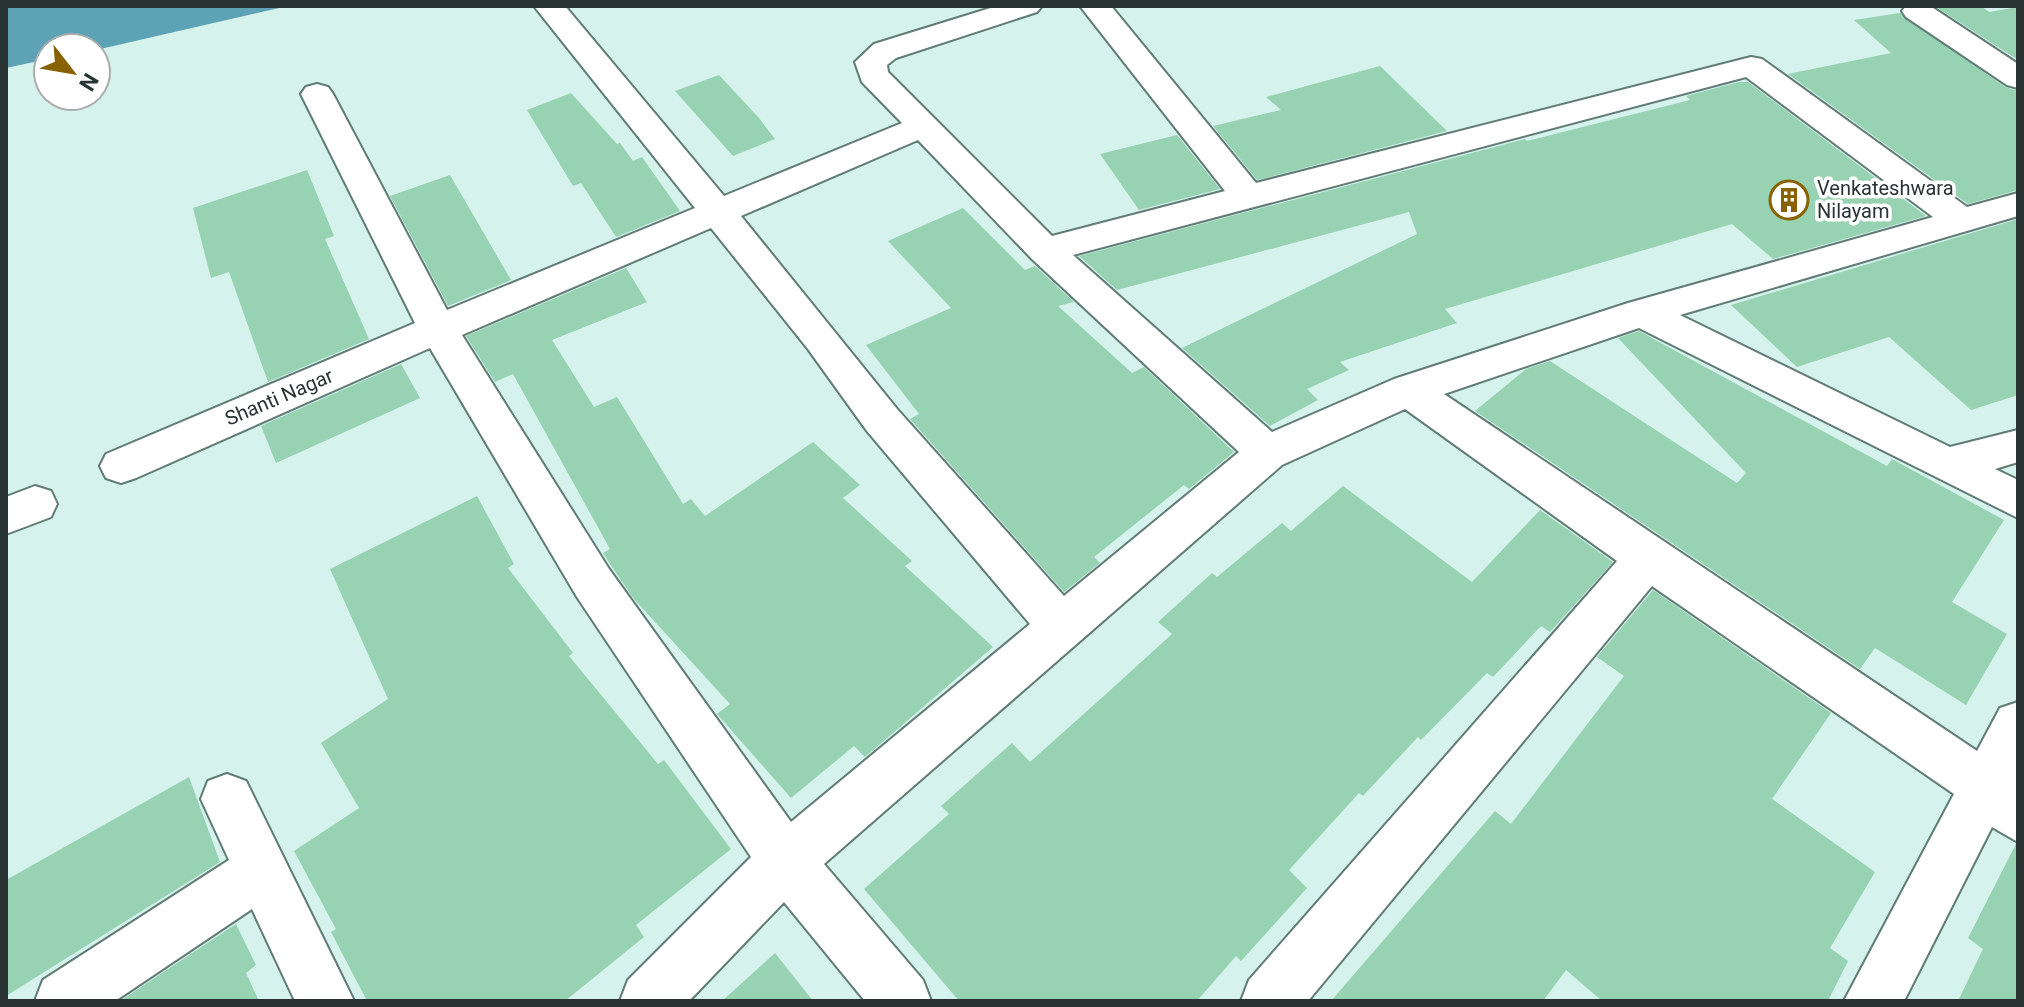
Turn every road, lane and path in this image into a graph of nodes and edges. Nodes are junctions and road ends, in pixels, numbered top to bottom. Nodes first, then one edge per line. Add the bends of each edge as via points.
1 (549, 6) edge
2 (1027, 6) edge
3 (1095, 6) edge
4 (1917, 11) dead end
5 (2018, 78) edge
6 (317, 94) dead end
7 (921, 127) junction
8 (1247, 195) junction
9 (2018, 204) edge
10 (719, 214) junction
11 (1961, 220) junction
12 (1045, 250) junction
13 (1642, 313) junction
14 (438, 329) junction
15 (1408, 390) junction
16 (2018, 446) edge
17 (1267, 453) junction
18 (1950, 464) junction
19 (121, 466) dead end
20 (2018, 500) edge
21 (1648, 558) junction
22 (1062, 627) junction
23 (2018, 725) edge
24 (227, 799) dead end
25 (2003, 802) edge
26 (786, 861) junction
27 (262, 870) junction
28 (64, 1001) edge
29 (325, 1001) edge
30 (649, 1001) edge
31 (902, 1001) edge
32 (1270, 1001) edge
33 (1873, 1001) edge

1 - 10 street
2 - 7 street via 885,51 871,62 873,75
3 - 8 street
4 - 5 street
6 - 14 street
7 - 10 street, Shanti Nagar
7 - 12 street
8 - 11 street via 1751,66
8 - 12 street
9 - 11 street
10 - 14 street, Shanti Nagar
10 - 22 street via 882,420
11 - 13 street
12 - 17 street
13 - 15 street
13 - 18 street
14 - 19 street, Shanti Nagar
14 - 26 street via 593,583
15 - 17 street
15 - 21 street
16 - 18 street
17 - 22 street
18 - 20 street
21 - 25 street
21 - 32 street
22 - 26 street
23 - 25 street
24 - 27 street
25 - 33 street
26 - 30 street
26 - 31 street
27 - 28 street
27 - 29 street

